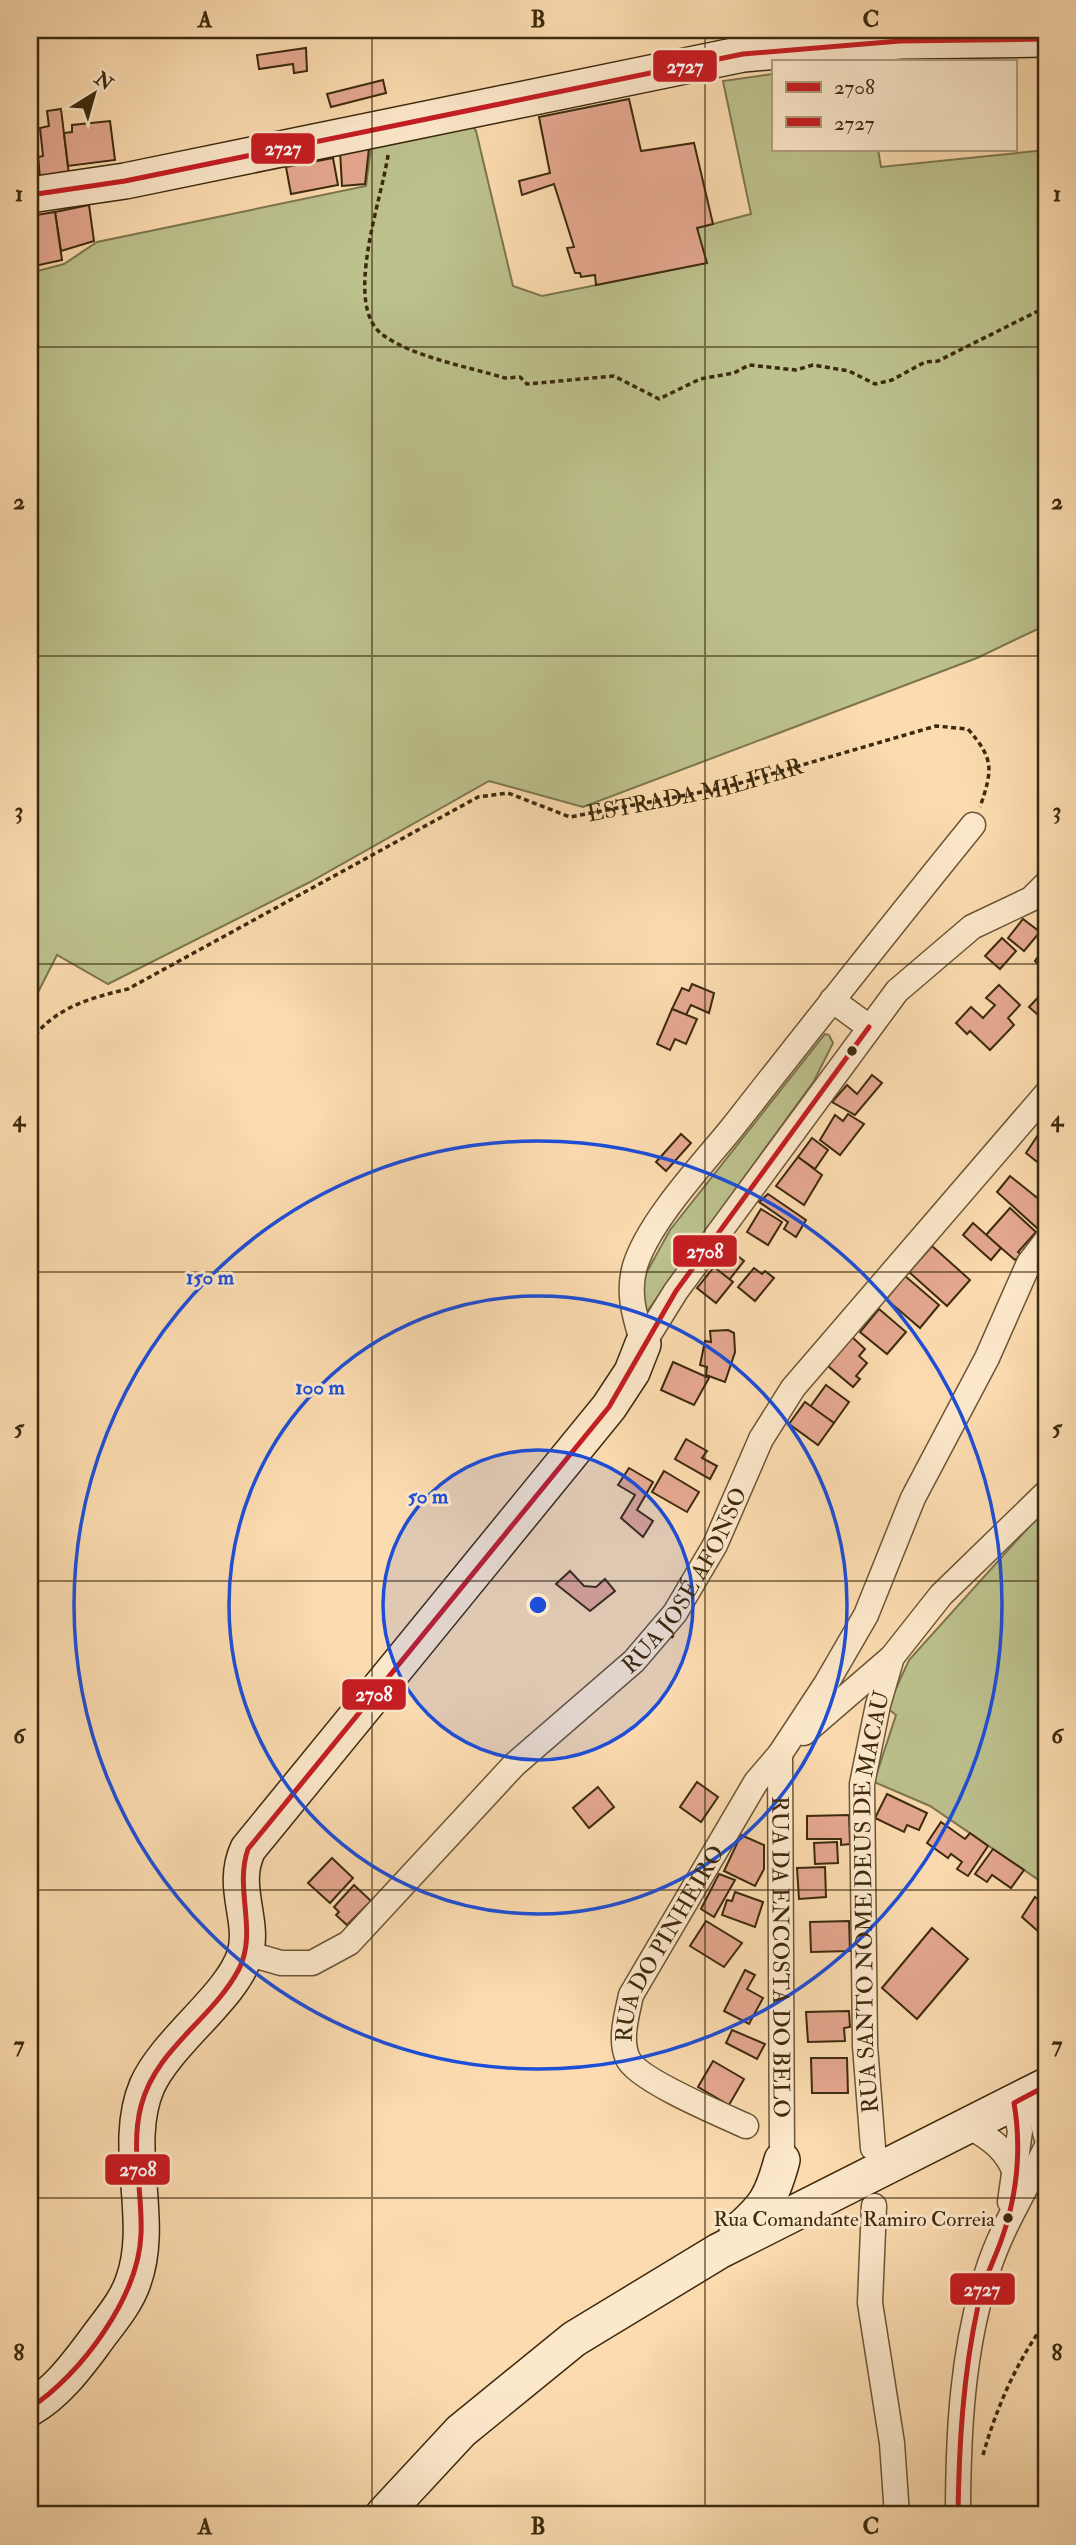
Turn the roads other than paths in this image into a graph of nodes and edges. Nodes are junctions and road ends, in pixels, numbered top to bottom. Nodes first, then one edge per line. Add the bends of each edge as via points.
1 (1046, 39) edge
2 (30, 195) edge
3 (974, 825) road end
4 (1041, 898) edge
5 (832, 1000) junction
6 (869, 1027) junction
7 (1046, 1094) edge
8 (1046, 1241) edge
9 (643, 1344) junction
10 (1046, 1493) edge
11 (892, 1657) junction
12 (780, 1754) junction
13 (246, 1953) junction
14 (1029, 2095) edge
15 (746, 2126) dead end
16 (968, 2126) junction
17 (1046, 2136) edge
18 (873, 2148) dead end
19 (1046, 2148) edge
20 (1016, 2176) junction
21 (784, 2188) junction
22 (874, 2206) dead end
23 (1003, 2234) junction
24 (30, 2408) edge
25 (383, 2515) edge
26 (897, 2515) edge
27 (958, 2515) edge

1 - 2 street via 900,41 743,54 125,181
3 - 5 street
4 - 6 street via 972,926 897,990
5 - 6 street
5 - 9 street via 655,1229 636,1264 632,1283 631,1305
6 - 9 street via 676,1291
7 - 13 street, RUA JOSÉ AFONSO via 793,1388 761,1439 715,1545 675,1613 634,1661 514,1765 349,1943 312,1963 281,1963
8 - 12 street via 1029,1263 987,1358 913,1498 866,1615
9 - 13 street via 609,1407 248,1849 240,1886
10 - 11 street via 941,1595
11 - 12 street
11 - 18 street, RUA SANTO NOME DEUS DE MACAU via 862,1784 865,2046
12 - 15 street, RUA DO PINHEIRO via 757,1782 631,1994 623,2032 628,2060 646,2077
12 - 21 street, RUA DA ENCOSTA DO BELO
13 - 24 street via 232,1978 162,2061 143,2097 139,2250 130,2290 77,2365
14 - 16 street
14 - 17 street
14 - 20 street
16 - 20 street via 990,2138
16 - 21 street via 832,2196
19 - 23 street
20 - 23 street
21 - 25 street via 719,2251 574,2339 516,2383 461,2431
22 - 26 street via 870,2303
23 - 27 street via 977,2308 958,2436

